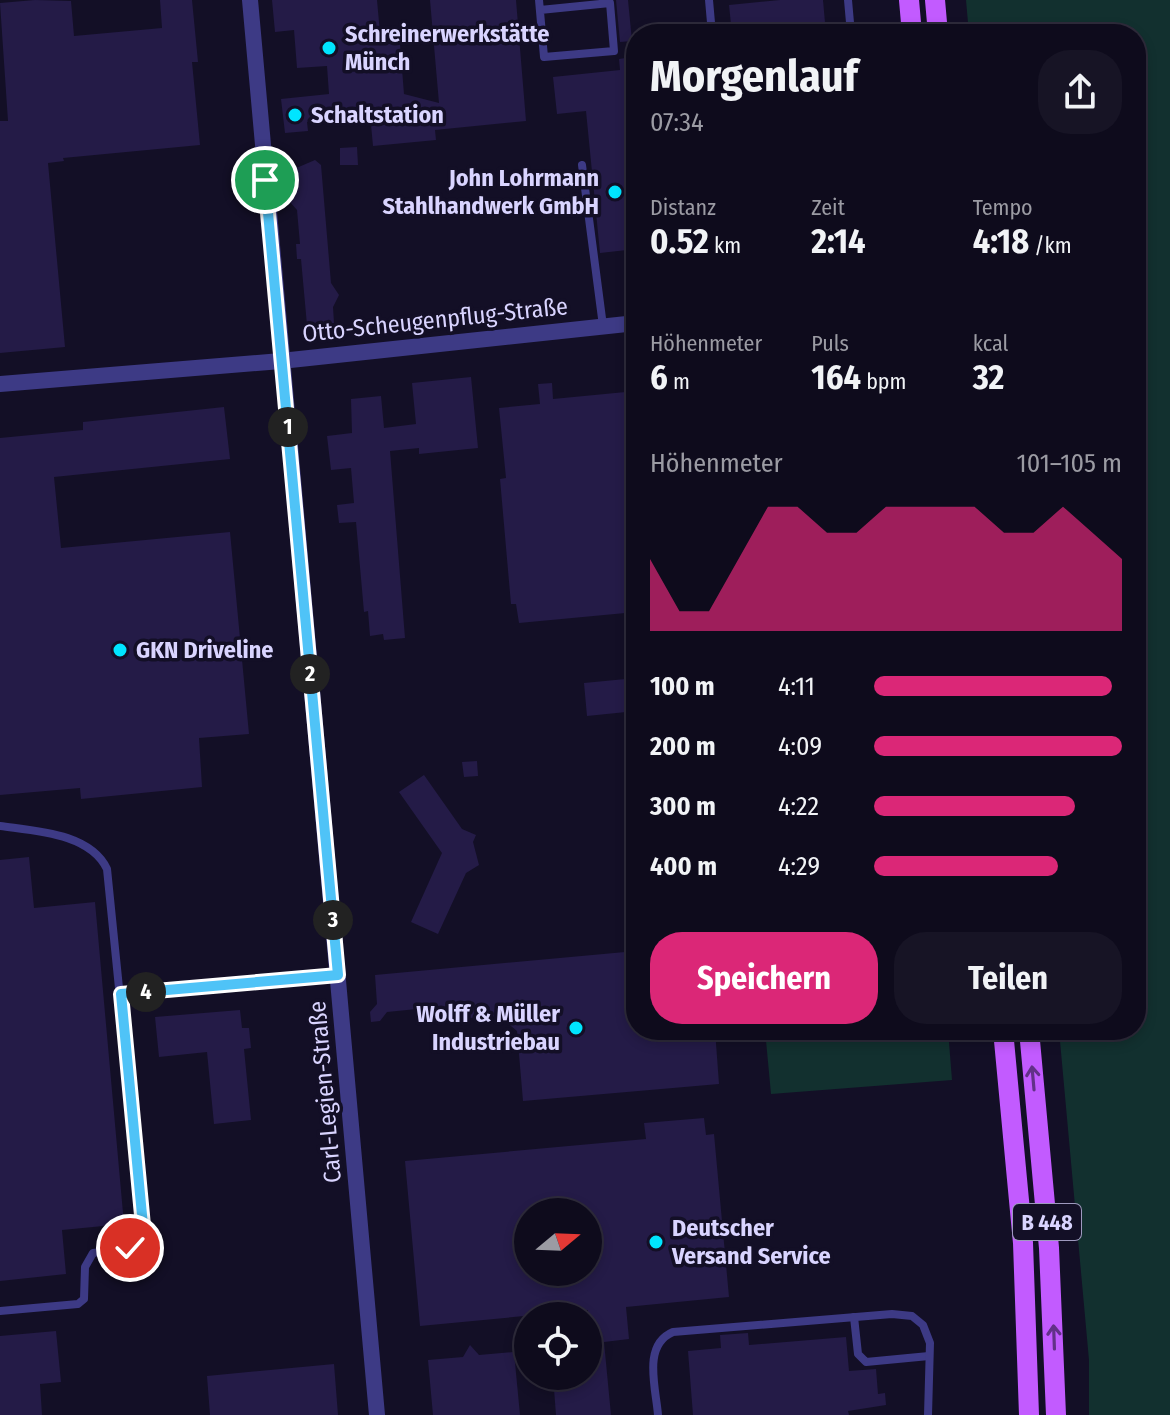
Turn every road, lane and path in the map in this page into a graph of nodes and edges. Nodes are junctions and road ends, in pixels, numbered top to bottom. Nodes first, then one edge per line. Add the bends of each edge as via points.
1 (250, 0) edge
2 (709, 0) edge
3 (848, 0) edge
4 (909, 0) edge
5 (935, 0) edge
6 (539, 5) edge
7 (711, 24) edge
8 (850, 24) edge
9 (911, 24) edge
10 (937, 24) edge
11 (582, 165) dead end
12 (626, 324) edge
13 (603, 327) junction
14 (281, 361) junction
15 (0, 384) edge
16 (0, 826) edge
17 (338, 975) junction
18 (121, 994) junction
19 (1004, 1040) edge
20 (1030, 1040) edge
21 (0, 1311) edge
22 (854, 1317) junction
23 (929, 1356) junction
24 (377, 1415) edge
25 (658, 1415) edge
26 (928, 1415) edge
27 (1029, 1415) edge
28 (1056, 1415) edge

1 - 14 street, Carl-Legien-Straße
2 - 7 lane
3 - 8 lane
4 - 9 main road
5 - 10 main road
6 - 6 lane via 610,3 614,51 544,57
11 - 13 lane
12 - 13 street, Otto-Scheugenpflug-Straße
13 - 14 street, Otto-Scheugenpflug-Straße
14 - 15 street, Otto-Scheugenpflug-Straße
14 - 17 street, Carl-Legien-Straße
16 - 18 lane via 85,845 101,857 110,880
17 - 18 lane
17 - 24 street, Carl-Legien-Straße
18 - 21 lane via 142,1242 93,1253 85,1267 86,1291 78,1304
19 - 27 main road, B 448 via 1023,1243
28 -> 20 main road, B 448 via 1050,1262
22 - 23 lane via 912,1316 927,1334
22 - 23 lane via 858,1354 866,1362
22 - 25 lane via 667,1334 654,1354
23 - 26 lane

